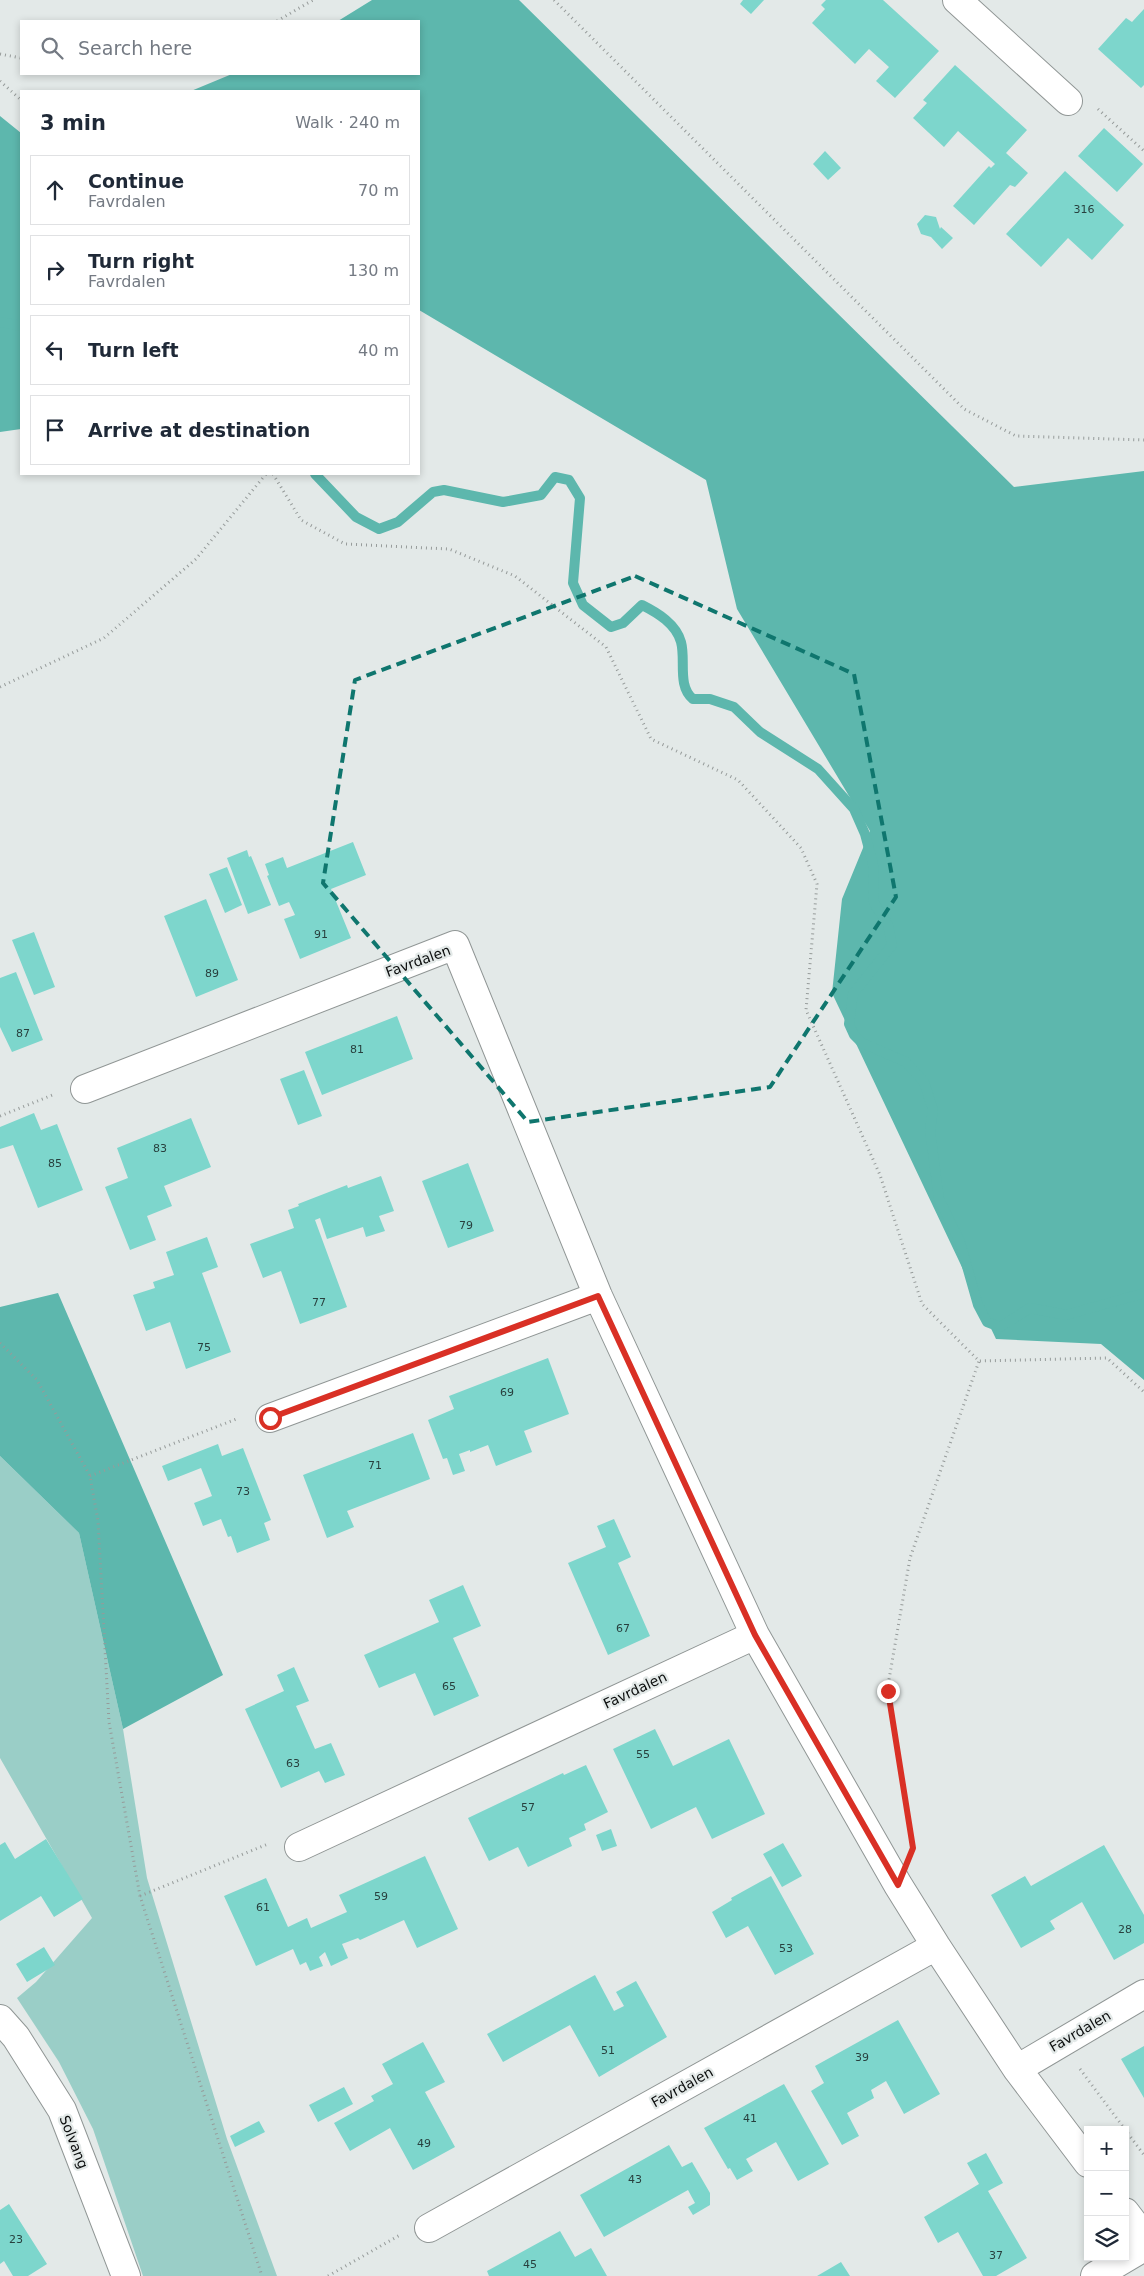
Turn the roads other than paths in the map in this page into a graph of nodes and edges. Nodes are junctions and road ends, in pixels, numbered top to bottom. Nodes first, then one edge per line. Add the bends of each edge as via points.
1 (957, 0) edge
2 (1068, 101) road end
3 (85, 1089) road end
4 (598, 1296) junction
5 (270, 1418) road end
6 (755, 1635) junction
7 (299, 1847) road end
8 (936, 1946) junction
9 (1144, 1994) edge
10 (0, 2019) edge
11 (1017, 2069) junction
12 (1084, 2158) edge
13 (1128, 2216) edge
14 (429, 2228) road end
15 (1144, 2237) edge
16 (1144, 2247) edge
17 (126, 2276) edge
18 (1095, 2276) edge

1 - 2 street
3 - 4 street, Favrdalen via 455,945
4 - 5 street
4 - 6 street, Favrdalen
6 - 7 street, Favrdalen
6 - 8 street, Favrdalen
8 - 11 street, Favrdalen
8 - 14 street, Favrdalen
9 - 11 street, Favrdalen
10 - 17 street, Solvang via 16,2037 62,2110
11 - 12 street, Favrdalen
13 - 15 street
16 - 18 street

